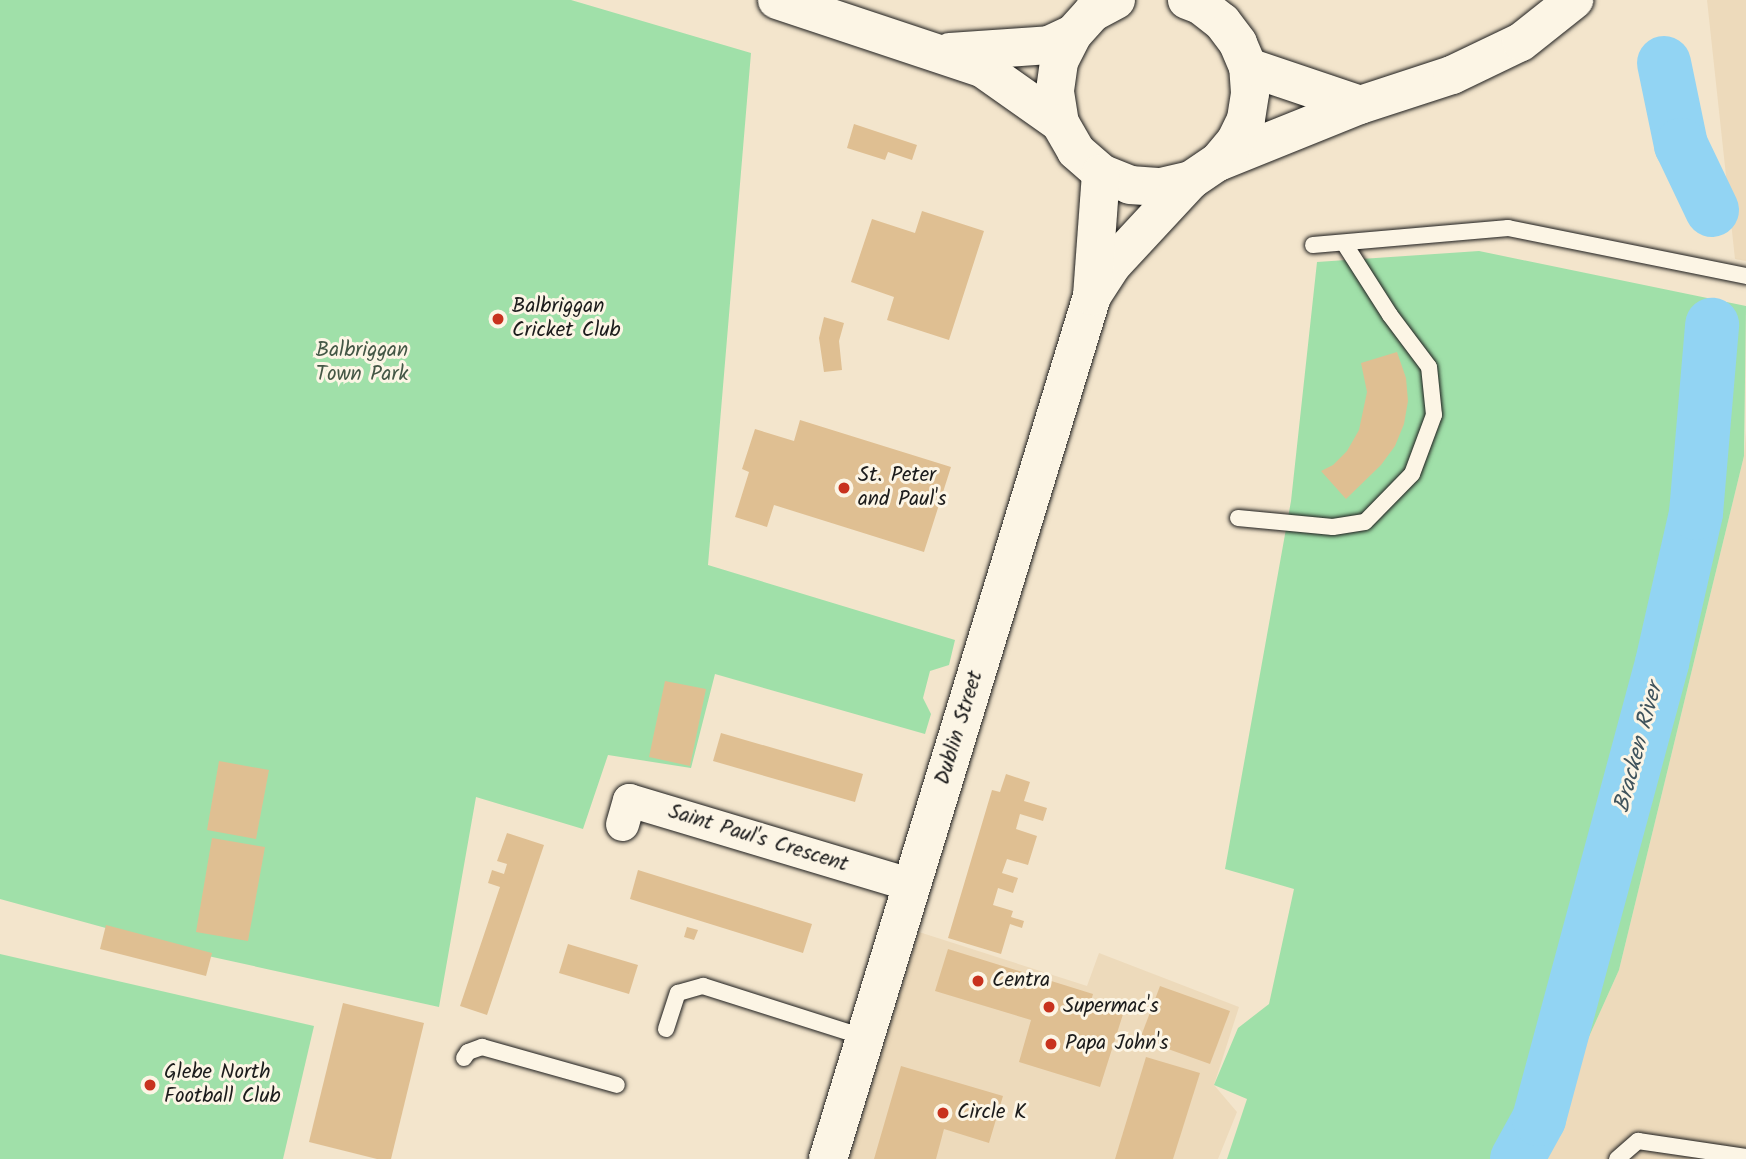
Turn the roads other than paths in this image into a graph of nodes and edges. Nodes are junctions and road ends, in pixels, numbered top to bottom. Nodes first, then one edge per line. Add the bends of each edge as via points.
1 (777, 0) edge
2 (1116, 0) edge
3 (1186, 0) edge
4 (1574, 0) edge
5 (1219, 11) edge
6 (1073, 34) junction
7 (940, 53) junction
8 (1248, 67) junction
9 (1360, 105) junction
10 (1060, 122) junction
11 (1205, 171) junction
12 (1101, 173) junction
13 (1344, 243) junction
14 (1313, 245) dead end
15 (1746, 276) edge
16 (1092, 296) junction
17 (1238, 518) dead end
18 (622, 824) dead end
19 (913, 886) junction
20 (666, 1029) dead end
21 (867, 1038) junction
22 (464, 1058) dead end
23 (617, 1085) dead end
24 (1746, 1157) edge
25 (828, 1159) edge
26 (1617, 1159) edge

1 - 7 main road
2 - 6 main road via 1092,13
3 - 5 main road
4 - 9 main road via 1521,42 1452,75
5 - 8 main road
6 - 7 main road via 1049,45
6 - 10 main road via 1055,92
7 - 10 main road via 982,68
8 - 9 main road
8 - 11 main road, Dublin Street via 1246,119 1235,142
9 - 11 main road
10 - 12 main road via 1076,151
11 - 12 main road via 1161,187 1130,185
11 - 16 main road, Dublin Street via 1112,265
12 - 16 main road, Dublin Street
13 - 14 lane
13 - 15 lane via 1508,228
13 - 17 lane via 1429,367 1434,415 1412,474 1365,522 1333,527
16 - 19 main road, Dublin Street
18 - 19 street, Saint Paul's Crescent via 629,800
19 - 21 main road, Dublin Street
20 - 21 lane via 678,993 703,986
21 - 25 main road, Dublin Street
22 - 23 lane via 482,1047
24 - 26 lane via 1638,1141

